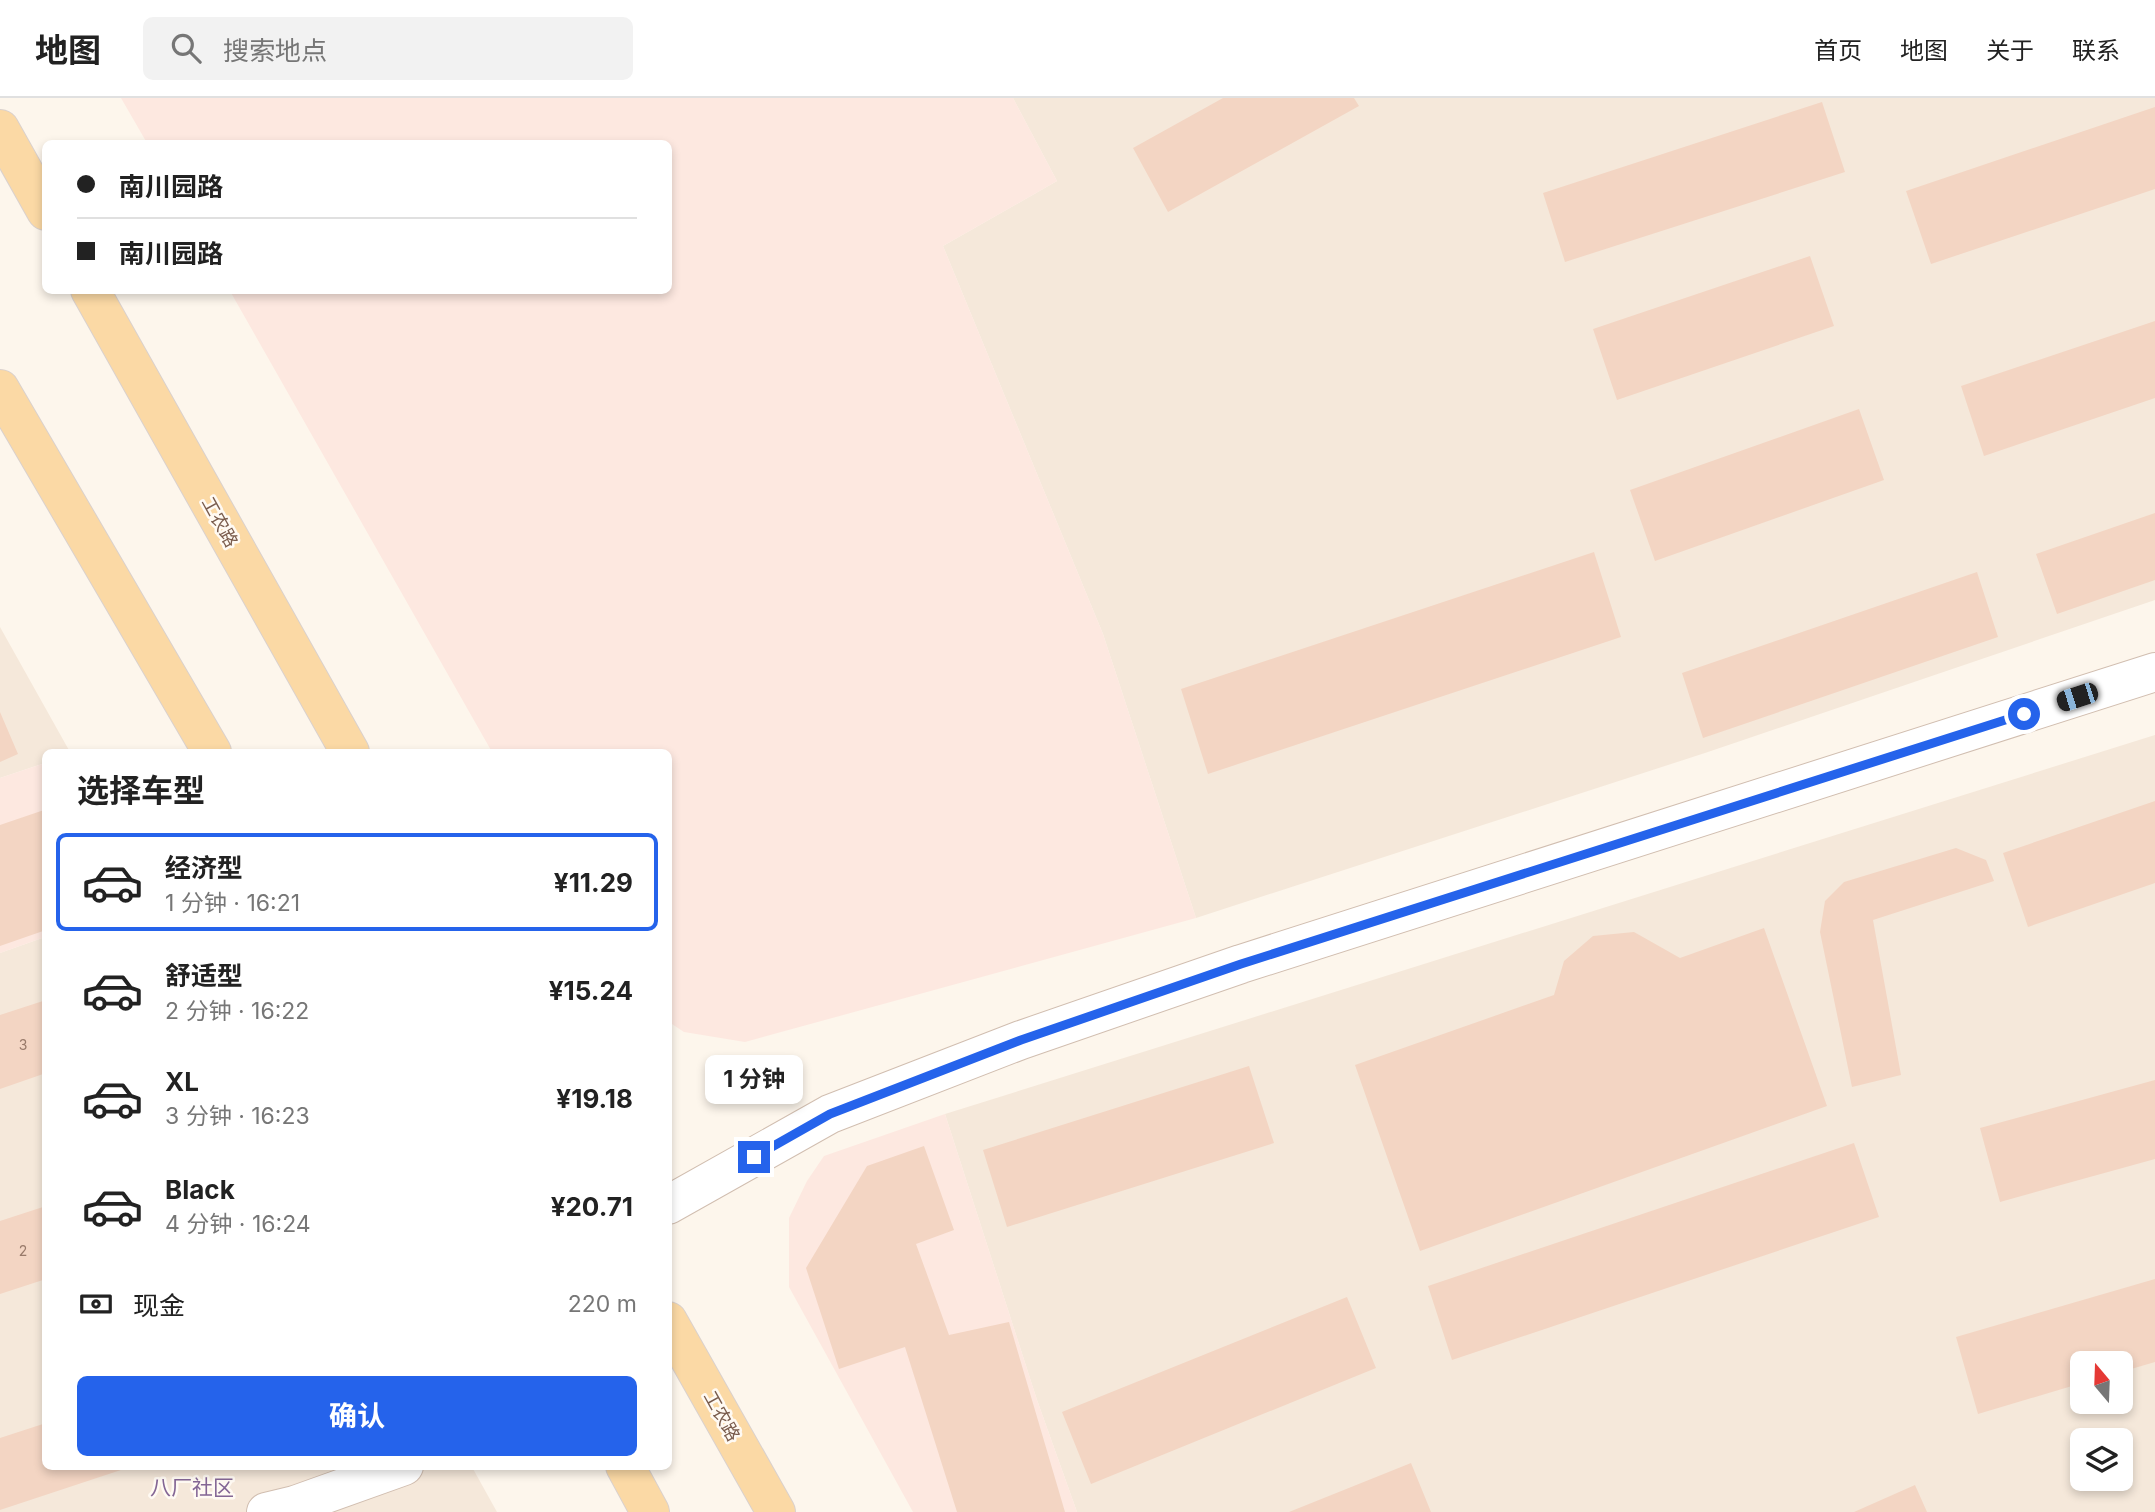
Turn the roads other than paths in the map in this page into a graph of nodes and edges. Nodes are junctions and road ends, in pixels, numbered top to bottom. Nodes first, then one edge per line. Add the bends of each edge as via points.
1 (0, 130) edge
2 (42, 204) edge
3 (92, 294) edge
4 (0, 389) edge
5 (2155, 672) edge
6 (210, 749) edge
7 (348, 749) edge
8 (672, 1203) edge
9 (672, 1328) edge
10 (393, 1470) edge
11 (627, 1470) edge
12 (266, 1512) edge
13 (650, 1512) edge
14 (776, 1512) edge

1 - 2 main road
3 - 7 main road, 工农路
4 - 6 main road
5 - 8 street via 1241,964 1021,1040 830,1114
9 - 14 main road, 工农路
10 - 12 street
11 - 13 main road

